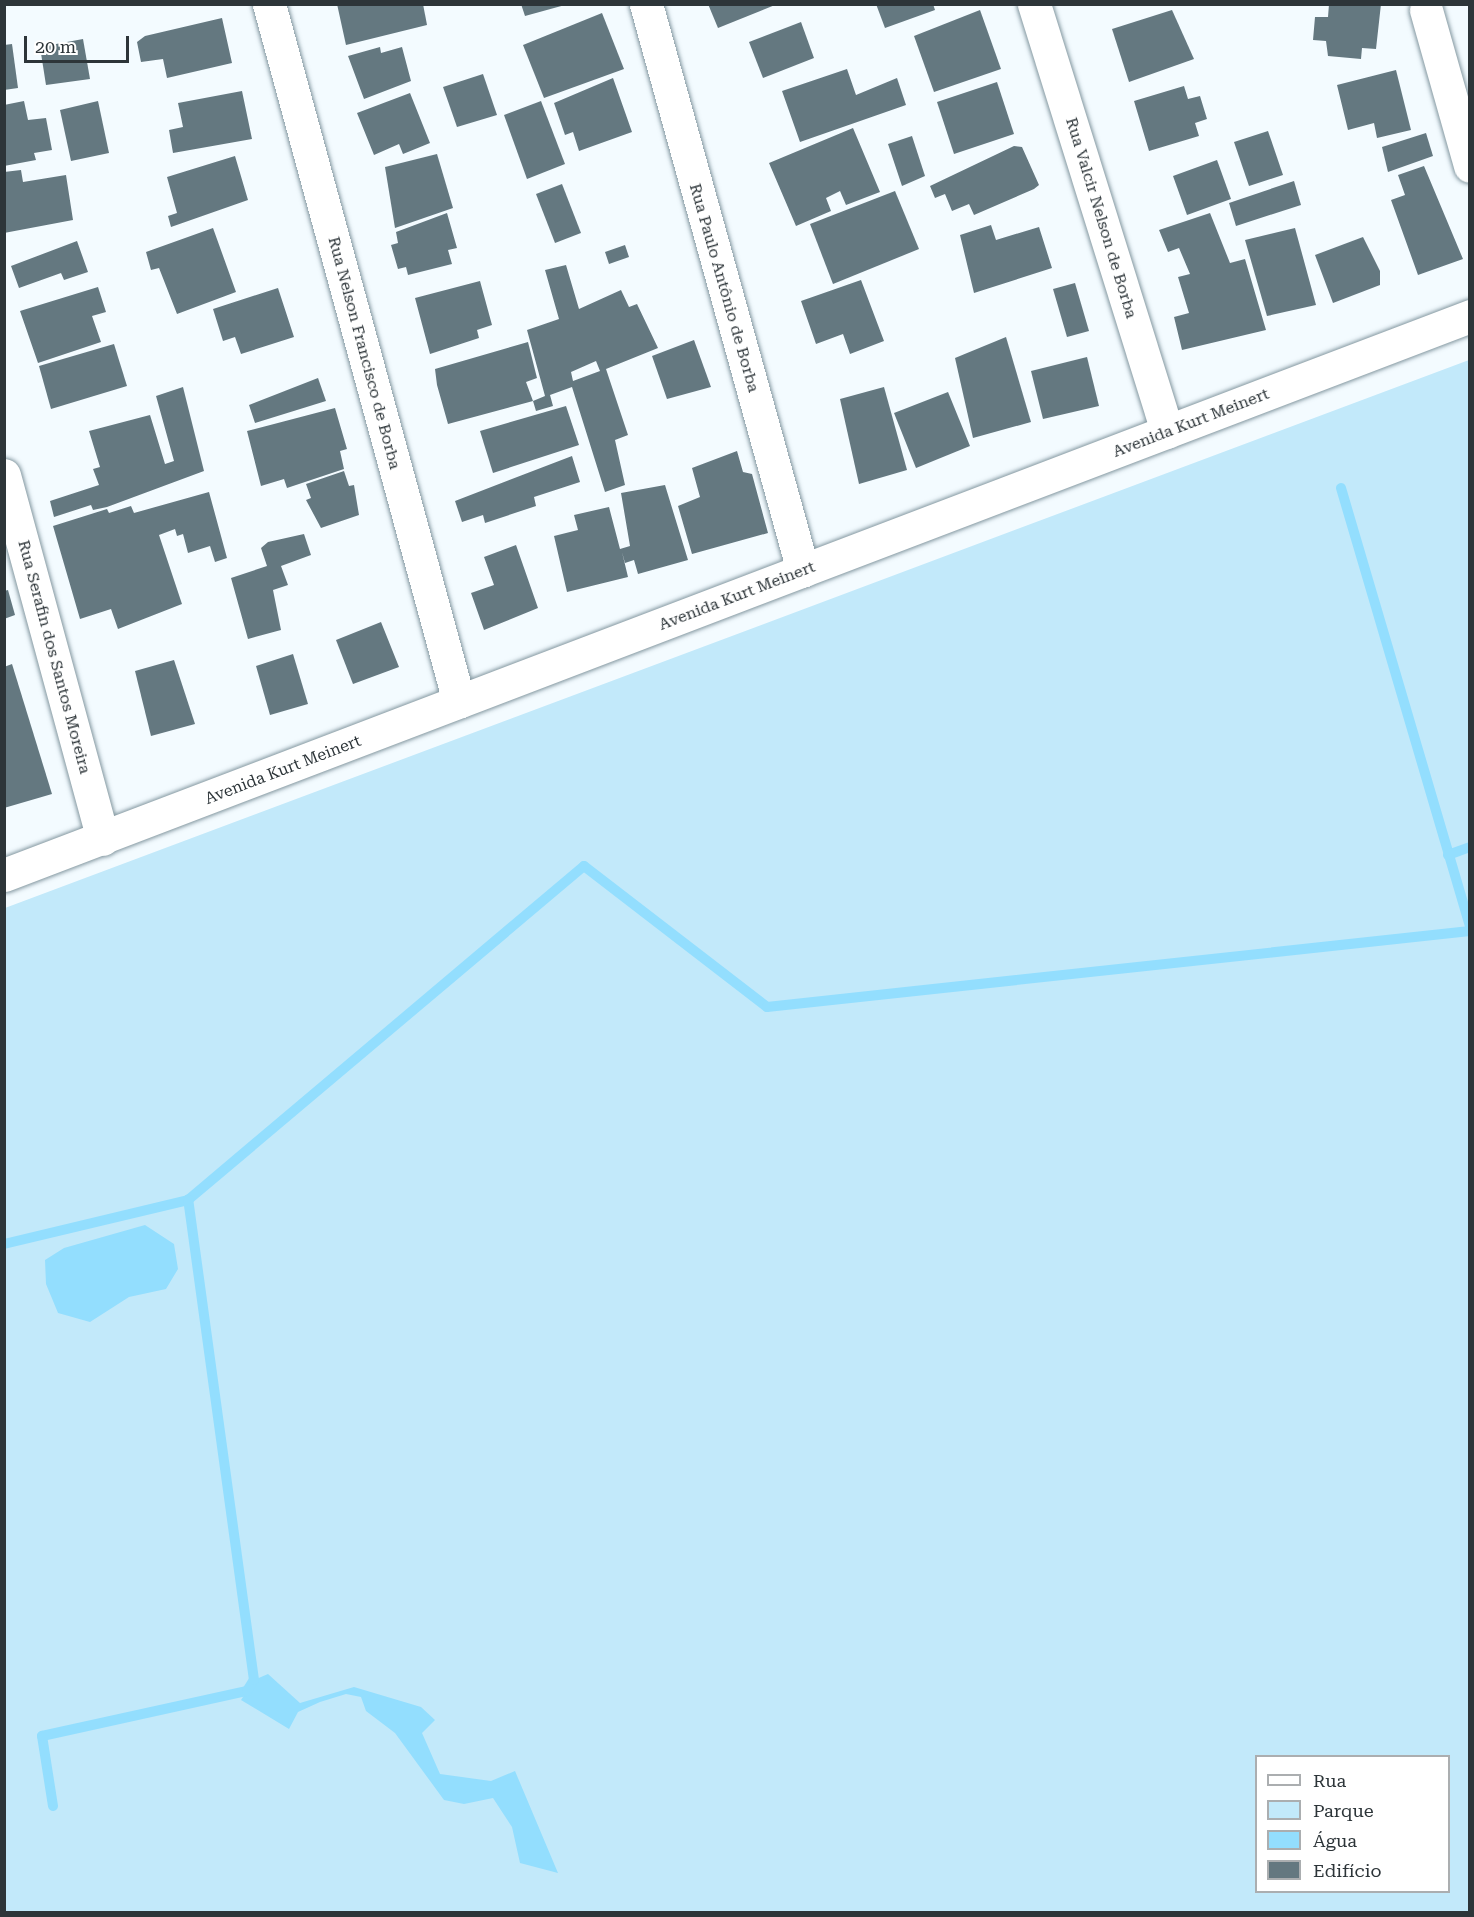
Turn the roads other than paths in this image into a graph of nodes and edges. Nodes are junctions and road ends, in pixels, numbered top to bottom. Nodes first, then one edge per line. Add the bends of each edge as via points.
1 (269, 4) edge
2 (646, 4) edge
3 (1034, 4) edge
4 (1426, 10) dead end
5 (1470, 166) edge
6 (1470, 316) edge
7 (1167, 432) junction
8 (4, 475) edge
9 (803, 571) junction
10 (459, 702) junction
11 (103, 839) junction
12 (4, 875) edge

1 - 10 street, Rua Nelson Francisco de Borba
2 - 9 street, Rua Paulo Antônio de Borba
3 - 7 street, Rua Valcir Nelson de Borba
4 - 5 street
6 - 7 street, Avenida Kurt Meinert
7 - 9 street, Avenida Kurt Meinert
8 - 11 street, Rua Serafin dos Santos Moreira
9 - 10 street, Avenida Kurt Meinert
10 - 11 street, Avenida Kurt Meinert
11 - 12 street, Avenida Kurt Meinert

